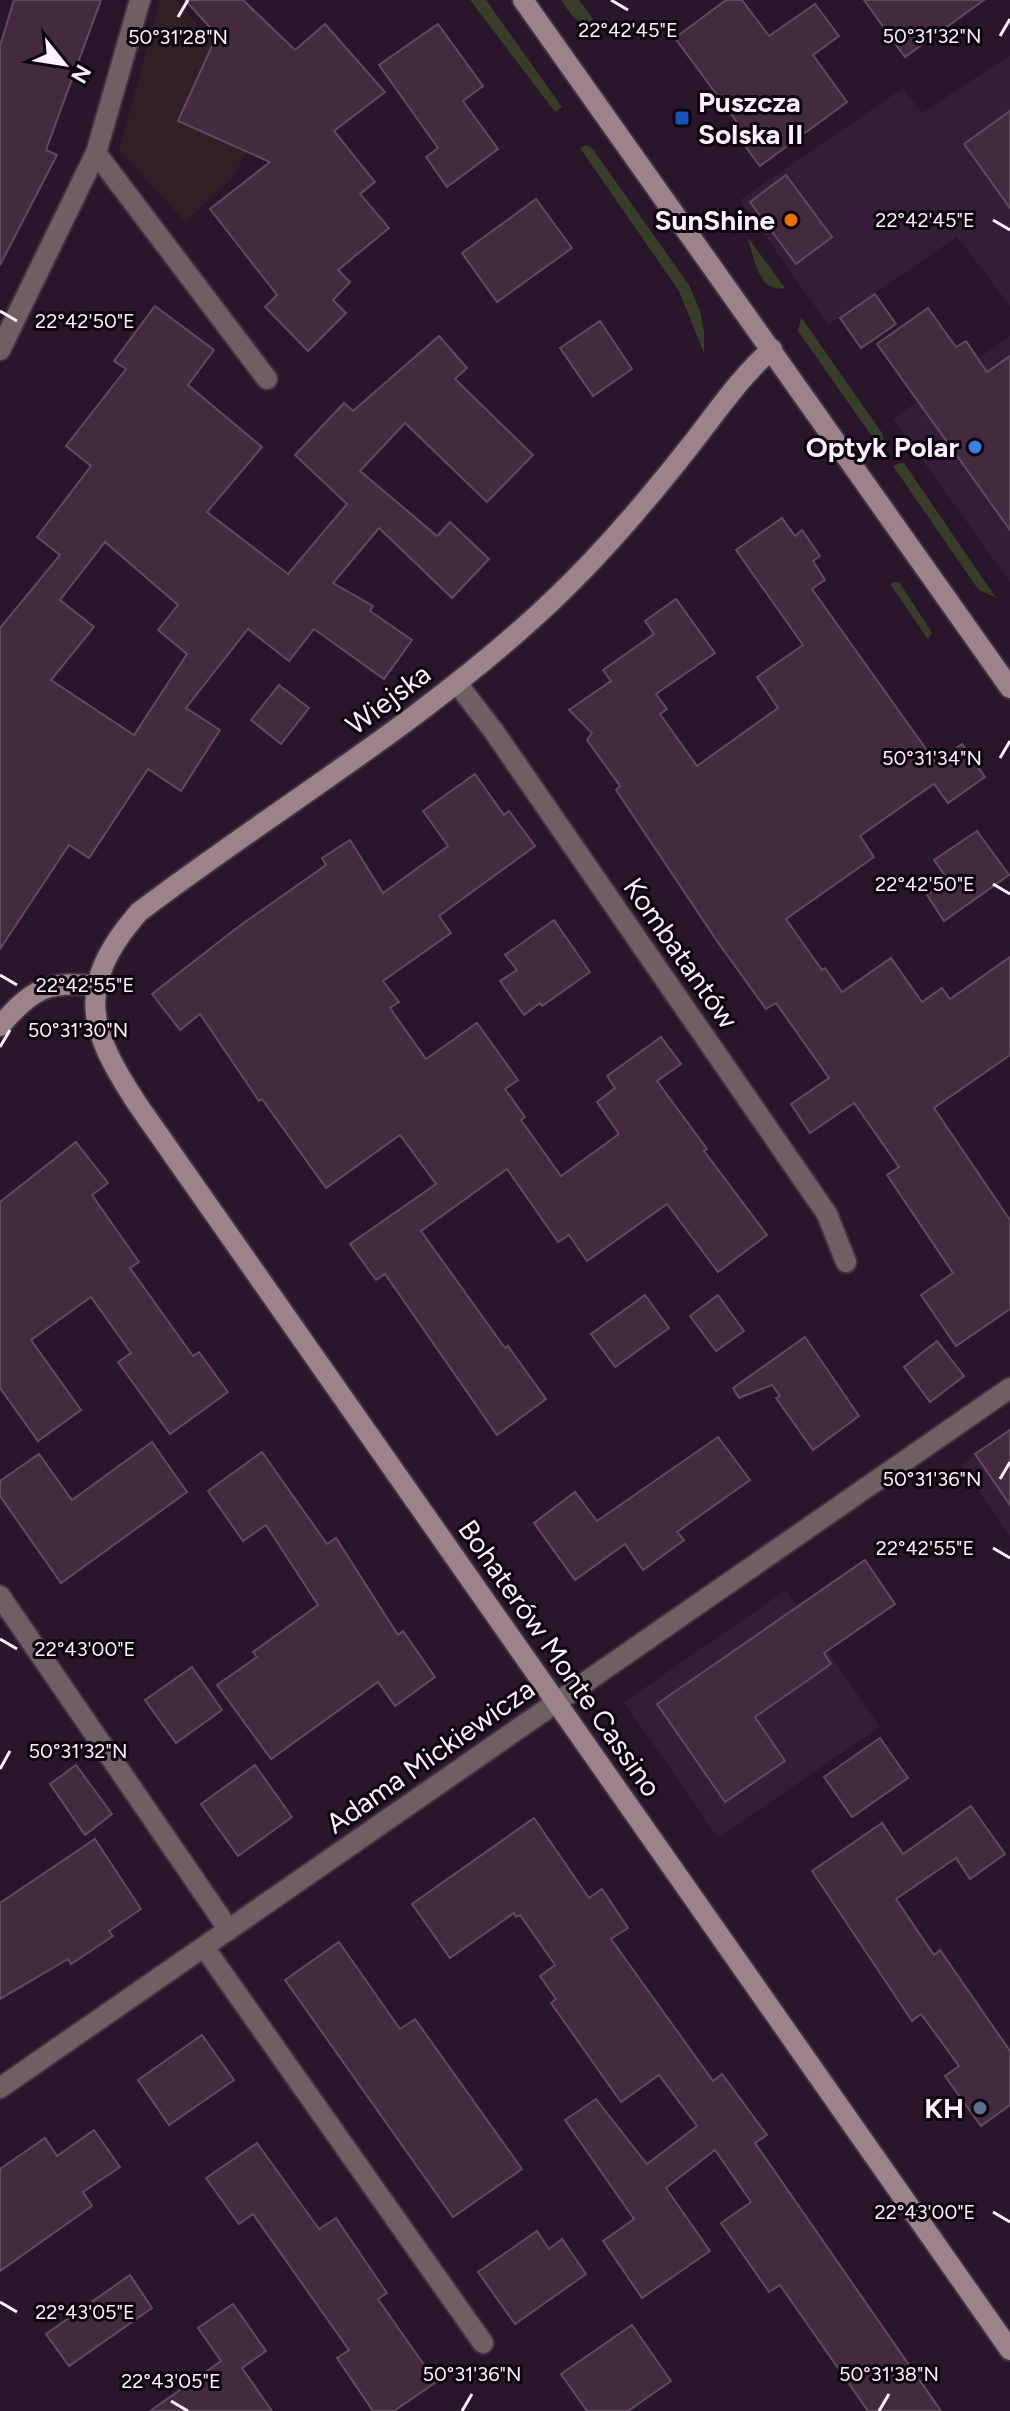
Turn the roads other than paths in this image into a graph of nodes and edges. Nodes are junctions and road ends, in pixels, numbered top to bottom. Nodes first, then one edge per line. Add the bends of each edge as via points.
1 (140, 0) edge
2 (523, 0) edge
3 (96, 153) junction
4 (772, 349) junction
5 (0, 350) edge
6 (267, 379) dead end
7 (457, 683) junction
8 (1010, 688) edge
9 (97, 986) junction
10 (0, 1026) edge
11 (846, 1262) dead end
12 (1010, 1388) edge
13 (0, 1596) edge
14 (557, 1702) junction
15 (229, 1930) junction
16 (204, 1947) junction
17 (0, 2088) edge
18 (483, 2343) dead end
19 (1010, 2350) edge

1 - 3 street
2 - 4 street
3 - 5 street
3 - 6 street
4 - 7 street, Wiejska via 583,570
4 - 8 street
7 - 9 street, Wiejska via 139,912 114,945
7 - 11 street, Kombatantów via 827,1214
9 - 10 street via 47,986
9 - 14 street, Bohaterów Monte Cassino via 95,1017 116,1072
12 - 14 street, Adama Mickiewicza
13 - 15 street
14 - 15 street, Adama Mickiewicza
14 - 19 street, Bohaterów Monte Cassino
15 - 16 street, Adama Mickiewicza
16 - 17 street, Adama Mickiewicza
16 - 18 street

